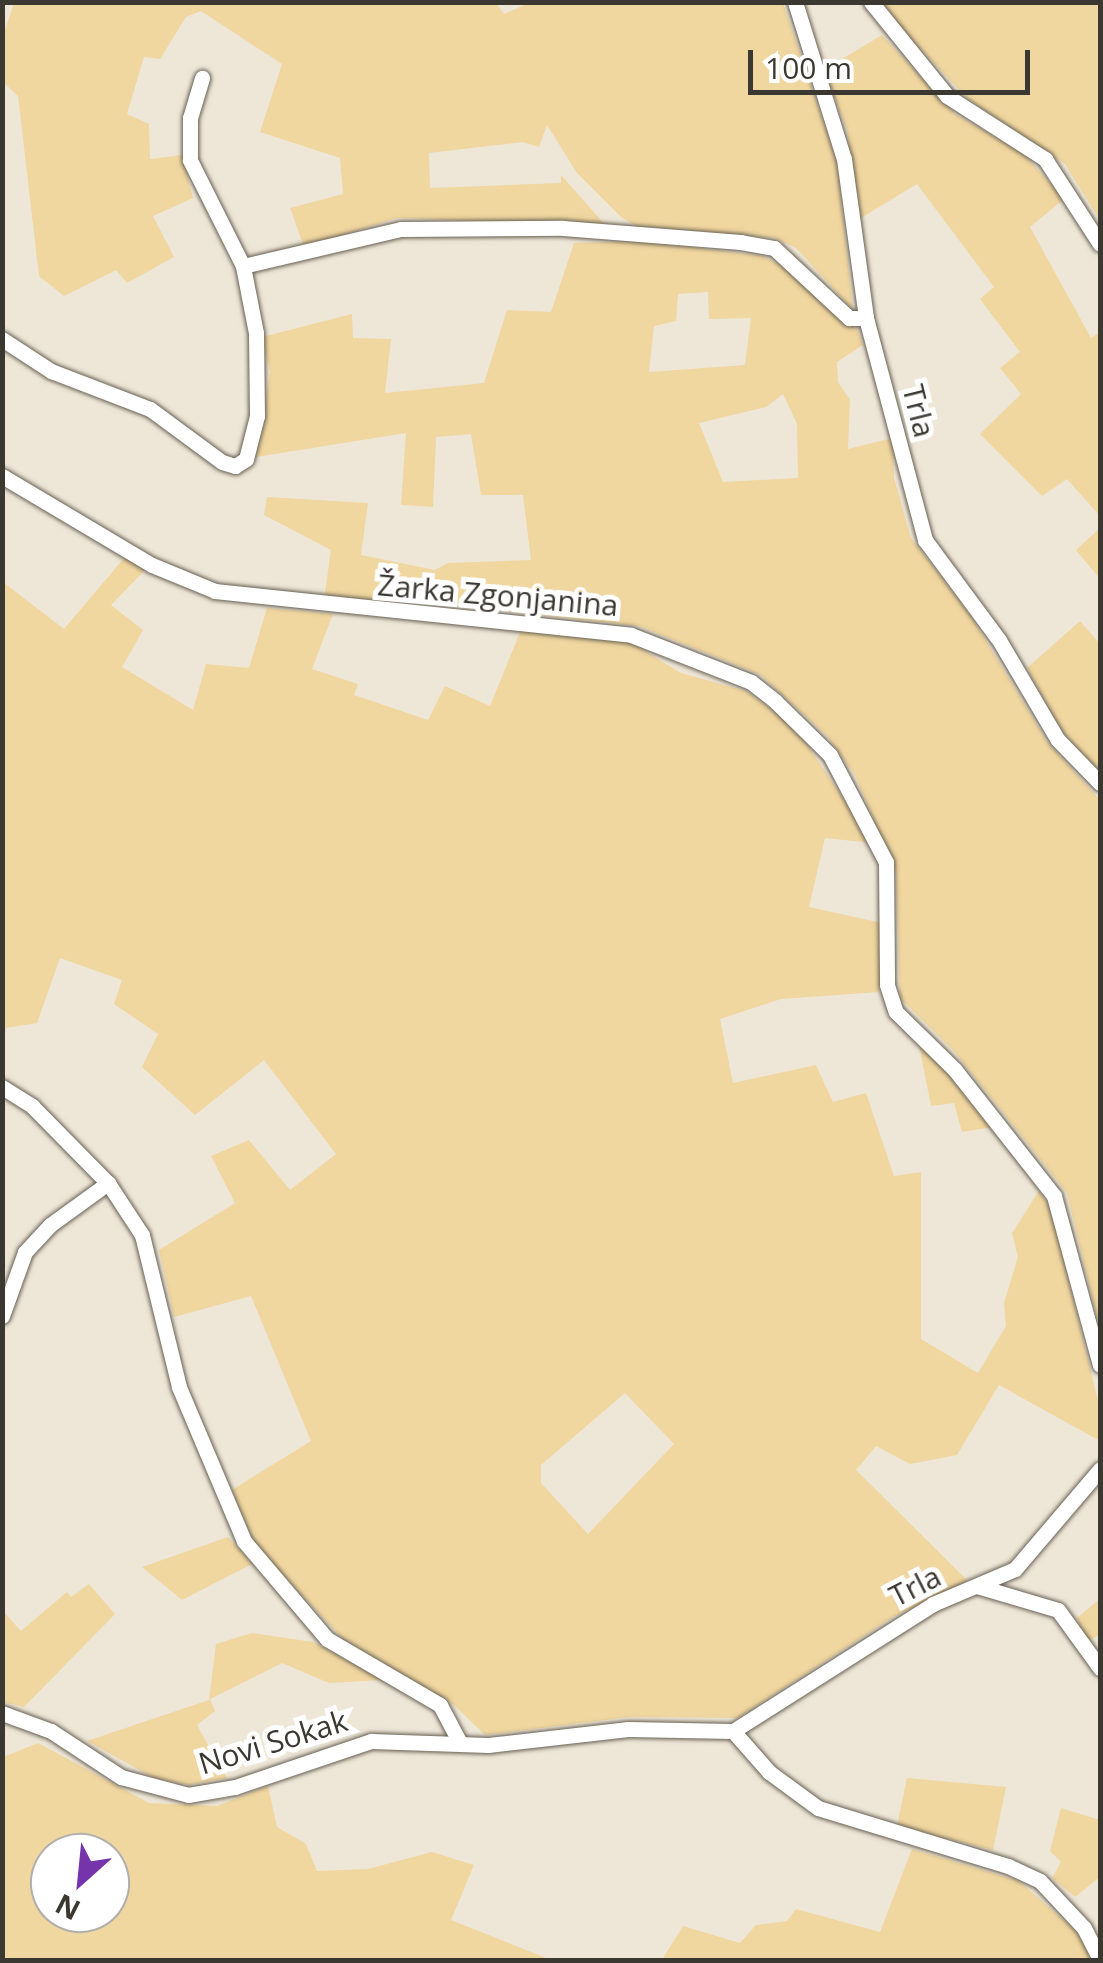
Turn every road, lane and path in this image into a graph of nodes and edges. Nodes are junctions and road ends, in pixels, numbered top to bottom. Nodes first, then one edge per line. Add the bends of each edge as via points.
1 (794, 2) edge
2 (870, 2) edge
3 (202, 78) dead end
4 (1100, 244) edge
5 (243, 266) junction
6 (866, 318) junction
7 (2, 338) edge
8 (2, 476) edge
9 (1100, 783) edge
10 (2, 1087) edge
11 (108, 1183) junction
12 (2, 1316) edge
13 (1100, 1365) edge
14 (1100, 1469) edge
15 (977, 1586) junction
16 (1100, 1668) edge
17 (2, 1713) edge
18 (733, 1730) junction
19 (460, 1743) junction
20 (1100, 1959) edge

1 - 6 street, Trla via 844,159
2 - 4 street via 946,96 1045,160
3 - 5 street via 190,118 190,160
5 - 6 street via 401,229 563,228 740,242 774,248 849,318
5 - 7 street via 259,384 256,432 240,465 222,462 150,408 51,372
6 - 9 street, Trla via 925,540 999,640 1058,740
8 - 13 street, Žarka Zgonjanina via 152,565 215,591 631,635 751,682 775,701 830,755 886,862 887,985 896,1012 955,1070 1054,1196
10 - 11 street via 32,1106
11 - 12 street via 25,1252
11 - 19 street via 150,1252 179,1387 244,1541 327,1638 440,1704
14 - 15 street, Trla via 1027,1558
15 - 16 street via 1058,1610
15 - 18 street, Trla via 876,1636
17 - 19 street, Novi Sokak via 51,1731 121,1777 188,1795 235,1787 371,1741
18 - 19 street, Novi Sokak
18 - 20 street via 769,1772 818,1808 1040,1881 1084,1928

